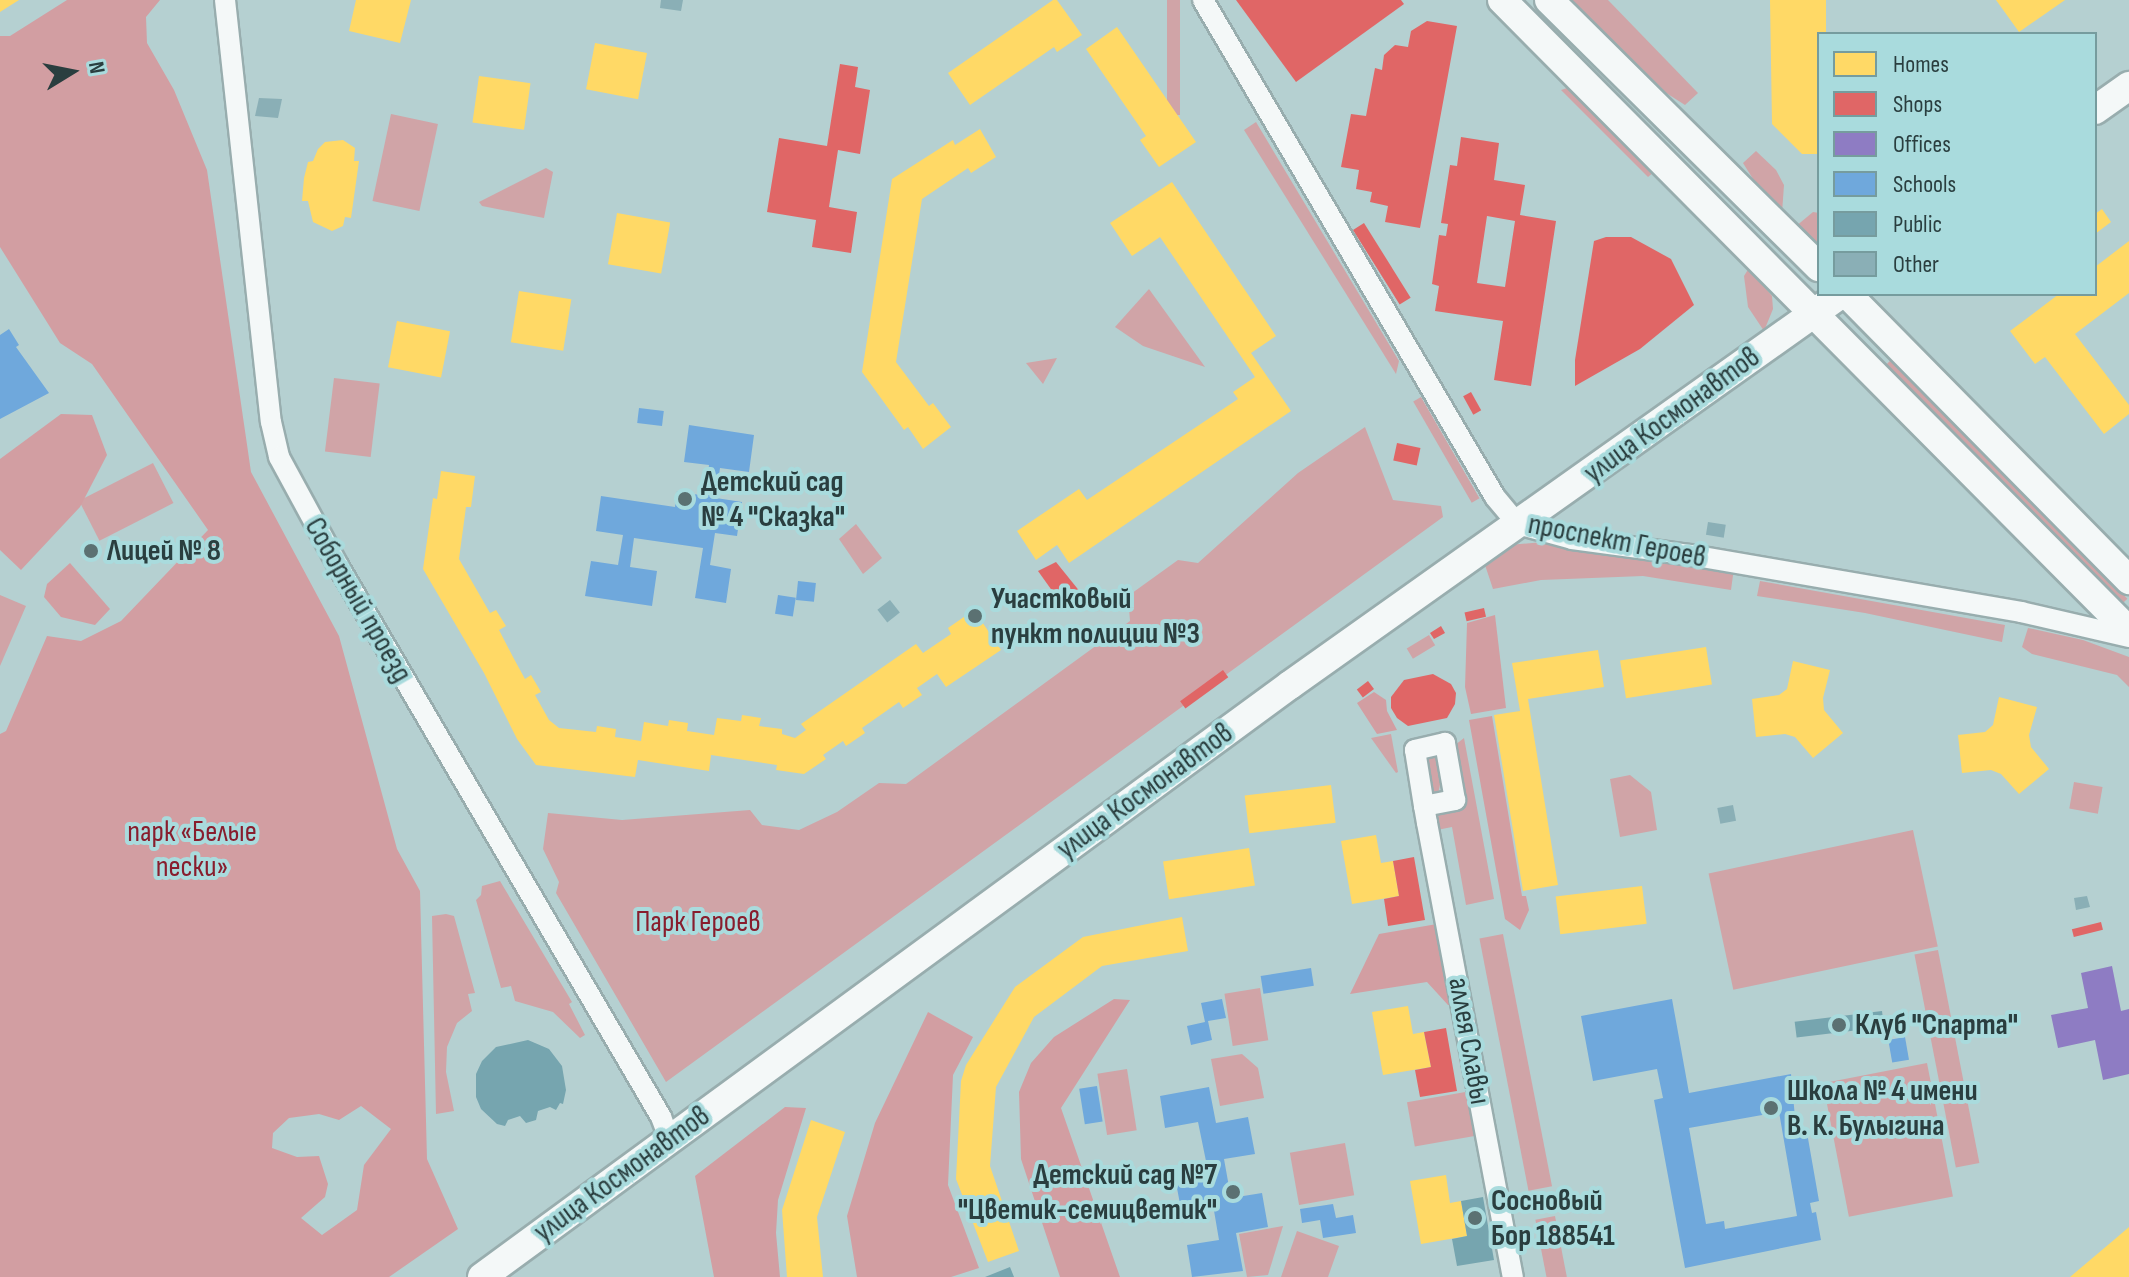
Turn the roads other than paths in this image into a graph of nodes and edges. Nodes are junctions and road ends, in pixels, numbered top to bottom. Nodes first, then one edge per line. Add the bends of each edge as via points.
1 (225, 0) edge
2 (1203, 0) edge
3 (1502, 0) edge
4 (1549, 0) edge
5 (2129, 86) edge
6 (2097, 109) edge
7 (1817, 265) edge
8 (1841, 296) edge
9 (1846, 296) edge
10 (1814, 313) junction
11 (1518, 524) junction
12 (2129, 580) edge
13 (2129, 634) edge
14 (1424, 806) dead end
15 (670, 1140) junction
16 (482, 1277) edge
17 (1513, 1277) edge

1 - 15 street, Соборный проезд via 269,409 279,457
2 - 11 street, проспект Героев via 1495,497
3 - 10 street, проспект Героев
4 - 7 street
5 - 6 street
8 - 10 street, улица Космонавтов
9 - 12 street
10 - 11 street, улица Космонавтов
10 - 13 street, проспект Героев
11 - 13 street, проспект Героев via 1572,539 1691,555
11 - 15 street, улица Космонавтов via 1143,791
14 - 17 street, аллея Славы
15 - 16 street, улица Космонавтов

